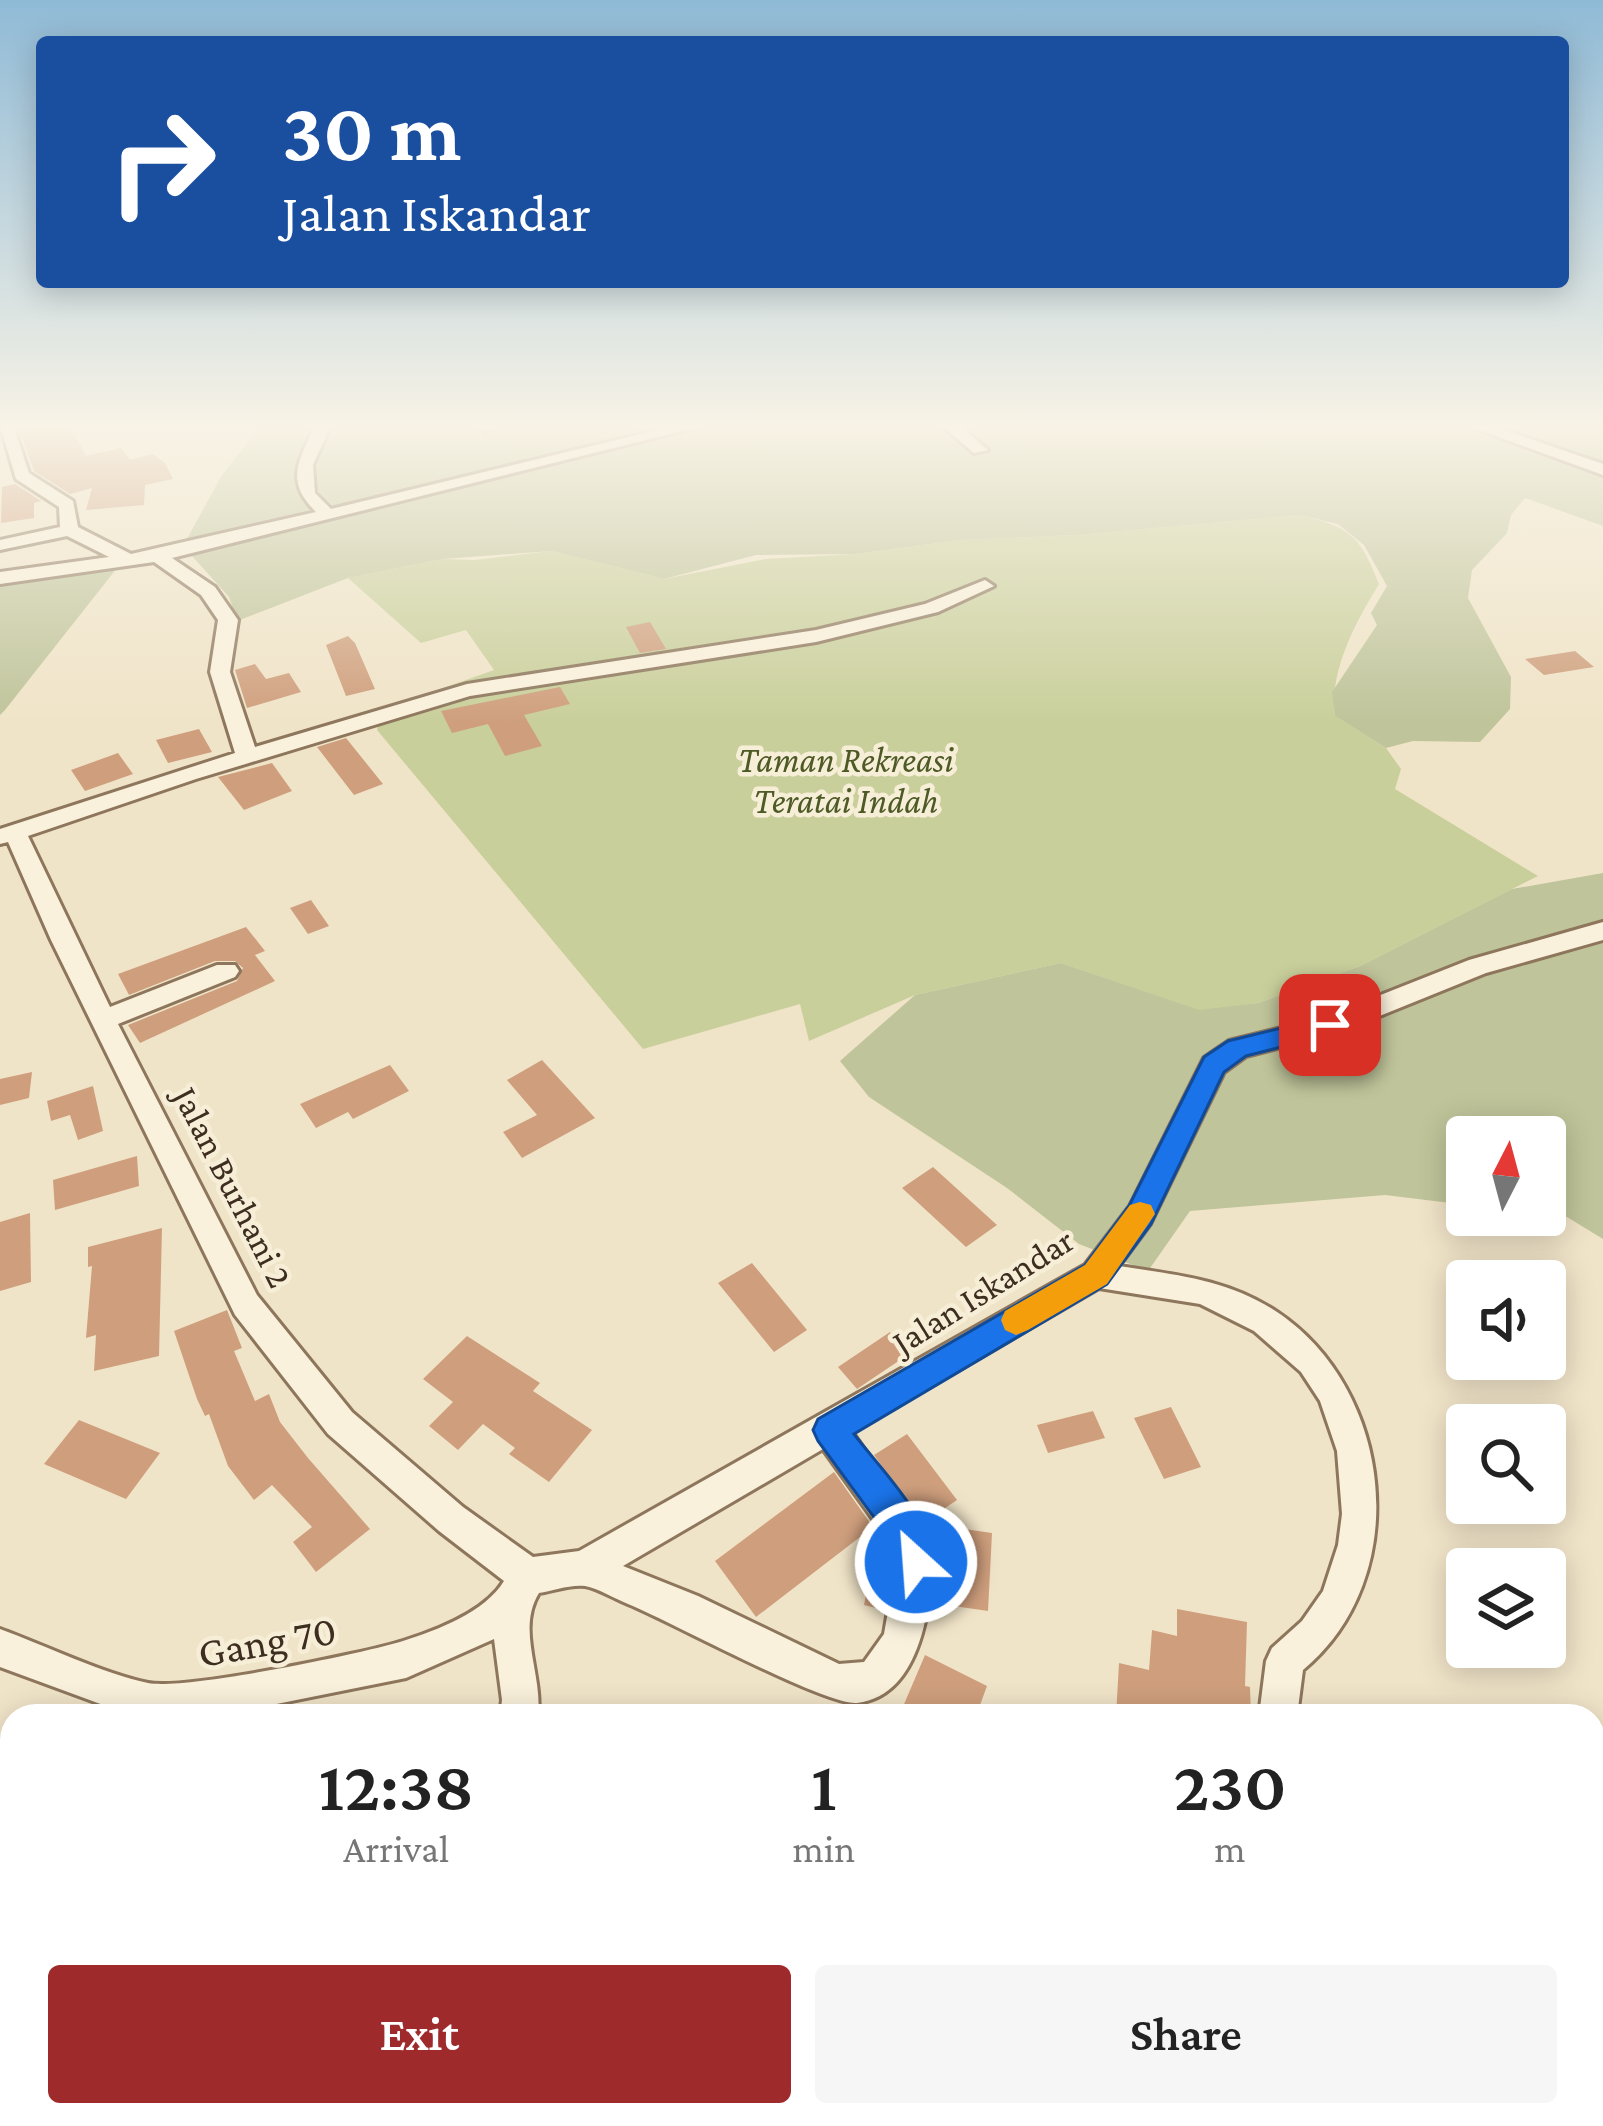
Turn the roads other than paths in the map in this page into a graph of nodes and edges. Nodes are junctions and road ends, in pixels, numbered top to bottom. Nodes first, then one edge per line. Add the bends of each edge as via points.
1 (69, 524) edge
2 (290, 524) edge
3 (69, 530) junction
4 (0, 545) edge
5 (157, 556) junction
6 (128, 560) junction
7 (0, 578) edge
8 (985, 586) dead end
9 (247, 757) junction
10 (8, 834) edge
11 (1603, 931) edge
12 (226, 970) dead end
13 (105, 1019) junction
14 (1096, 1274) junction
15 (830, 1430) junction
16 (584, 1568) junction
17 (518, 1593) junction
18 (0, 1648) edge
19 (520, 1704) edge
20 (1280, 1704) edge

1 - 3 street
2 - 5 street
3 - 4 street
3 - 6 street
5 - 6 street
5 - 9 street via 208,591 228,620 220,672
6 - 7 street
8 - 9 street via 931,608 816,635 502,682
9 - 10 street
10 - 13 street, Jalan Burhani 2
11 - 14 street, Jalan Iskandar via 1478,966 1226,1056 1206,1078 1140,1215
12 - 13 street
13 - 17 street, Jalan Burhani 2 via 223,1266 283,1355 348,1431 451,1519
14 - 15 street, Jalan Iskandar
14 - 20 street via 1214,1295 1275,1330 1332,1390 1360,1492 1358,1539 1325,1620 1285,1661
15 - 16 street, Jalan Iskandar
15 - 16 street via 916,1550 908,1615 880,1676 837,1683
16 - 17 street, Jalan Iskandar
17 - 18 street, Gang 70 via 472,1631 406,1658 200,1700 149,1703
17 - 19 street

